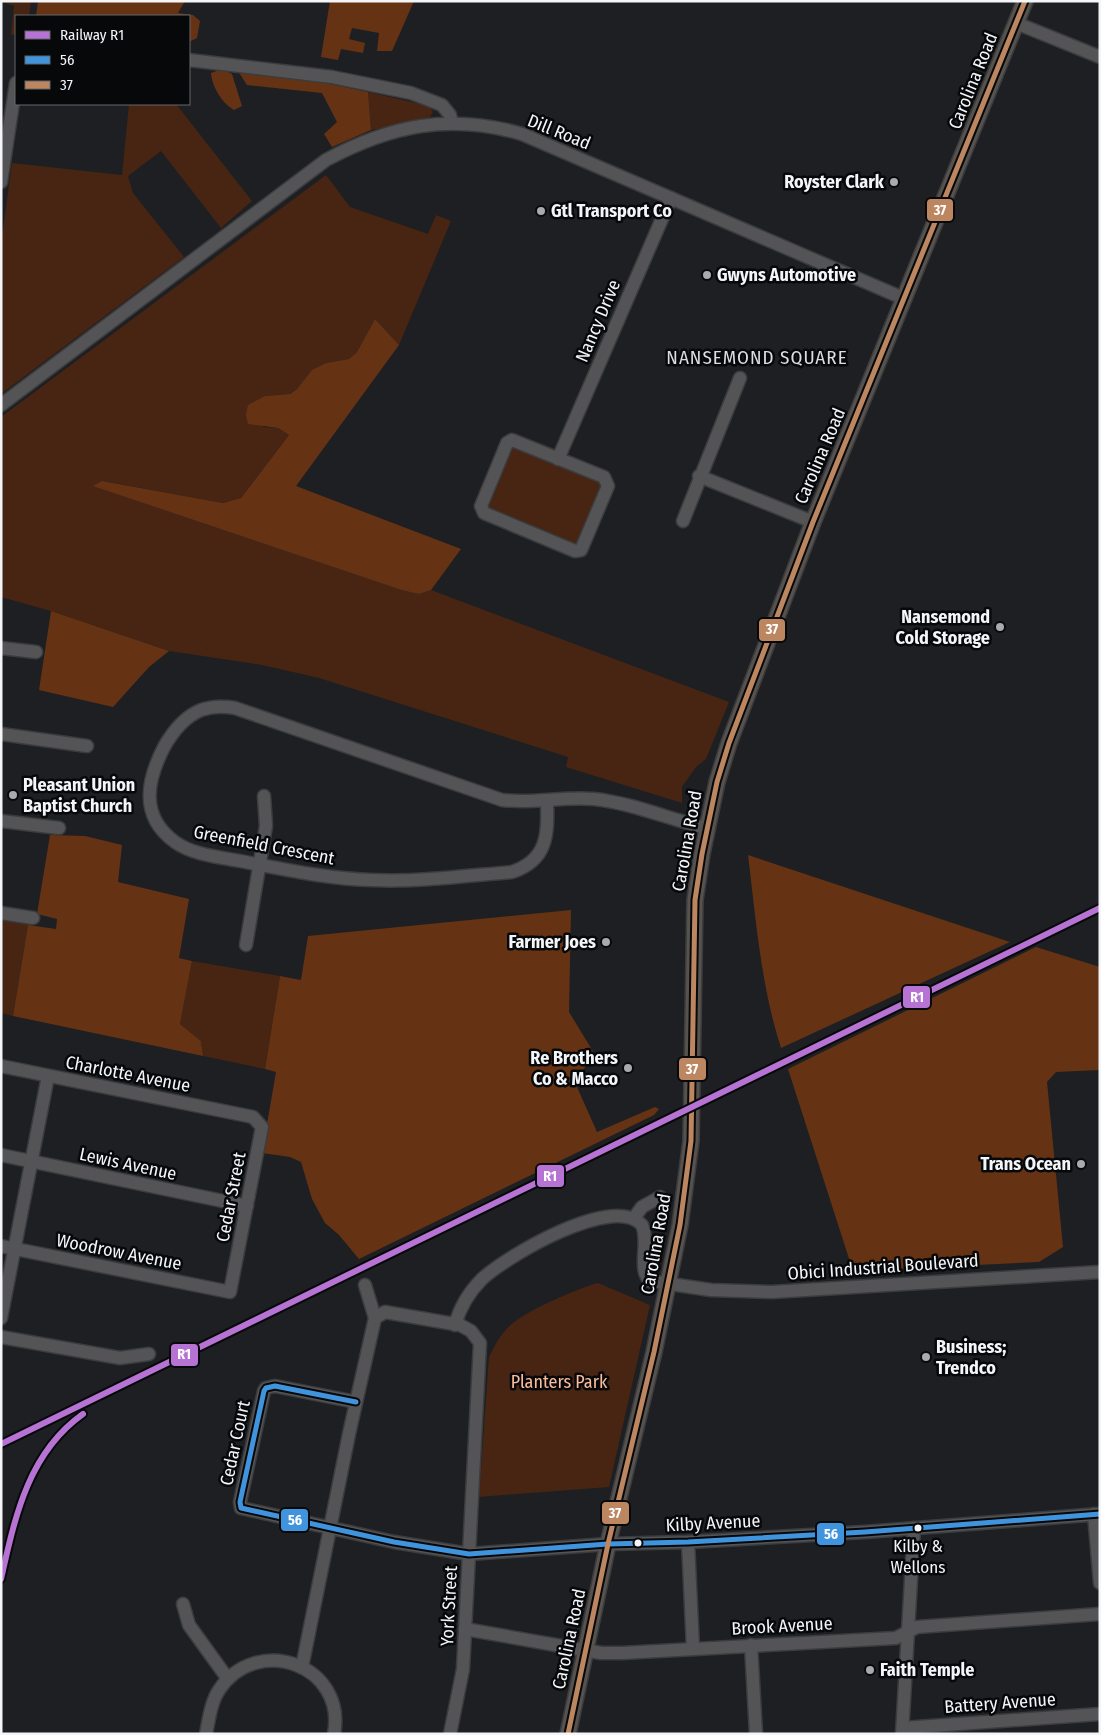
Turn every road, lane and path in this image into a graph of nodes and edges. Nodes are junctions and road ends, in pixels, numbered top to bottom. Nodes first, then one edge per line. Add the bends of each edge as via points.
1 (1025, 1) edge
2 (1016, 23) junction
3 (1100, 57) edge
4 (190, 60) edge
5 (15, 90) edge
6 (452, 123) junction
7 (1, 182) edge
8 (671, 198) junction
9 (905, 299) junction
10 (740, 378) dead end
11 (1, 405) edge
12 (558, 459) junction
13 (699, 476) junction
14 (683, 521) dead end
15 (813, 522) junction
16 (1, 648) edge
17 (36, 652) dead end
18 (1, 734) edge
19 (87, 746) dead end
20 (264, 796) dead end
21 (547, 801) junction
22 (1, 821) edge
23 (60, 828) dead end
24 (706, 828) junction
25 (260, 865) junction
26 (1, 913) edge
27 (33, 918) dead end
28 (246, 945) dead end
29 (1, 1066) edge
30 (48, 1076) junction
31 (248, 1116) joint
32 (1, 1156) edge
33 (32, 1162) junction
34 (660, 1197) dead end
35 (247, 1206) junction
36 (634, 1218) junction
37 (1, 1246) edge
38 (15, 1249) junction
39 (1100, 1272) edge
40 (669, 1284) junction
41 (365, 1285) dead end
42 (230, 1292) joint
43 (1, 1318) edge
44 (375, 1318) junction
45 (456, 1324) junction
46 (1, 1337) edge
47 (149, 1354) dead end
48 (356, 1402) junction
49 (241, 1508) joint
50 (1097, 1514) edge
51 (330, 1528) junction
52 (914, 1528) junction
53 (688, 1542) junction
54 (608, 1544) junction
55 (469, 1554) junction
56 (1100, 1583) edge
57 (183, 1604) dead end
58 (1100, 1614) edge
59 (465, 1629) junction
60 (908, 1633) junction
61 (751, 1645) junction
62 (693, 1649) junction
63 (586, 1650) junction
64 (302, 1667) junction
65 (228, 1679) junction
66 (1100, 1714) edge
67 (903, 1731) edge
68 (206, 1734) edge
69 (334, 1734) edge
70 (450, 1734) edge
71 (568, 1734) edge
72 (756, 1734) edge

1 - 2 main road, Carolina Road
2 - 3 street
2 - 9 main road, Carolina Road
4 - 6 street via 332,77 412,94 442,104
5 - 7 street
6 - 8 street, Dill Road via 483,125 522,134
6 - 11 street, Dill Road via 388,132 326,160
8 - 9 street, Dill Road
8 - 12 street, Nancy Drive
9 - 15 main road, Carolina Road
10 - 13 street
12 - 12 street via 508,441 481,510 578,551 584,548 608,486 607,481
13 - 14 street
13 - 15 street
15 - 24 main road, Carolina Road via 729,743
16 - 17 street
18 - 19 street
20 - 25 street via 267,821
21 - 24 street, Greenfield Crescent via 612,802
21 - 25 street, Greenfield Crescent via 546,836 540,853 527,866 512,872 370,880
21 - 25 street, Greenfield Crescent via 518,802 487,796 235,708 202,710 176,729 154,767 149,786 154,813 167,835 187,848
22 - 23 street
24 - 40 main road, Carolina Road via 693,930 690,1141
25 - 28 street
26 - 27 street
29 - 30 street, Charlotte Avenue
30 - 31 street, Charlotte Avenue
30 - 33 street
31 - 35 street, Cedar Street via 257,1119 262,1127
32 - 33 street, Lewis Avenue
33 - 35 street, Lewis Avenue
33 - 38 street
34 - 36 street via 642,1207
35 - 42 street, Cedar Street
36 - 40 street, Obici Industrial Boulevard via 645,1232 644,1273 650,1281
36 - 45 street via 610,1217 588,1222 522,1249 495,1268 468,1295
37 - 38 street, Woodrow Avenue
38 - 42 street, Woodrow Avenue
38 - 43 street
39 - 40 street, Obici Industrial Boulevard via 772,1292 711,1290
40 - 54 main road, Carolina Road
41 - 44 street
44 - 45 street via 385,1312
44 - 48 street
45 - 55 street, York Street via 464,1326 477,1337 481,1350
46 - 47 street via 120,1358
48 - 49 street, Cedar Court via 268,1387 264,1391 255,1430
48 - 51 street
49 - 51 street, Kilby Avenue
50 - 52 street, Kilby Avenue
50 - 56 street
51 - 55 street, Kilby Avenue
51 - 64 street
52 - 53 street, Kilby Avenue
52 - 60 street
53 - 54 street, Kilby Avenue
53 - 62 street
54 - 55 street, Kilby Avenue
54 - 63 main road, Carolina Road
55 - 59 street, York Street
57 - 65 street via 189,1625
58 - 60 street, Brook Avenue via 917,1627
59 - 63 street, Brook Avenue
59 - 70 street, York Street via 463,1669
60 - 61 street, Brook Avenue via 896,1638
60 - 67 street
61 - 62 street, Brook Avenue
61 - 72 street
62 - 63 street, Brook Avenue via 622,1653
63 - 71 main road, Carolina Road
64 - 65 street via 263,1661 246,1666
64 - 69 street via 318,1678 329,1694 335,1715
65 - 68 street via 214,1701
66 - 67 street, Battery Avenue

